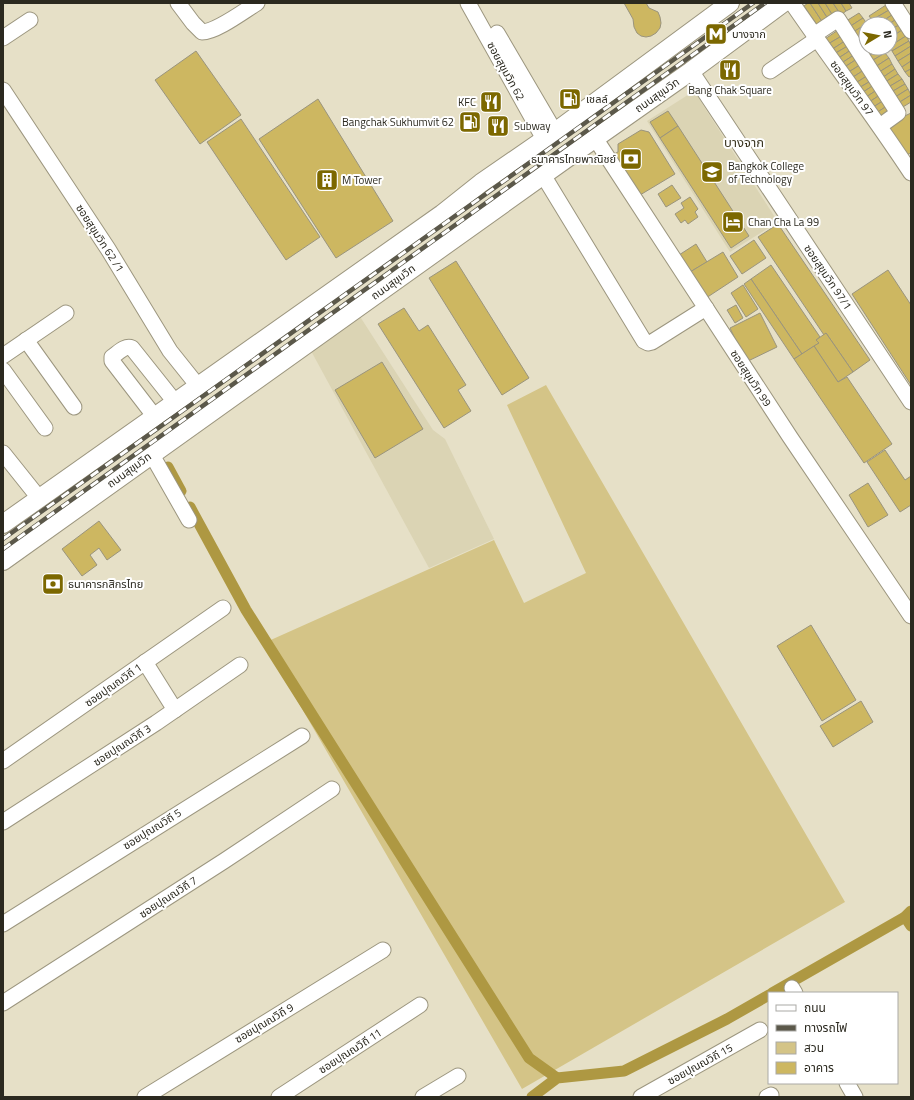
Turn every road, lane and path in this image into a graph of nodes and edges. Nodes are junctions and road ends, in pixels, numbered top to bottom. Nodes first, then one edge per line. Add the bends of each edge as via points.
1 (178, 3) edge
2 (257, 3) edge
3 (468, 3) edge
4 (479, 3) edge
5 (730, 3) edge
6 (783, 3) edge
7 (792, 3) edge
8 (893, 3) edge
9 (30, 20) dead end
10 (911, 31) edge
11 (815, 37) junction
12 (3, 38) edge
13 (691, 71) junction
14 (770, 71) dead end
15 (3, 90) edge
16 (880, 126) junction
17 (549, 136) junction
18 (595, 138) junction
19 (564, 160) junction
20 (911, 173) edge
21 (543, 175) junction
22 (706, 308) junction
23 (66, 313) dead end
24 (26, 340) junction
25 (3, 356) edge
26 (3, 370) edge
27 (198, 386) junction
28 (175, 402) junction
29 (911, 402) edge
30 (74, 407) dead end
31 (155, 417) junction
32 (45, 428) dead end
33 (3, 452) edge
34 (152, 455) junction
35 (39, 498) junction
36 (189, 520) dead end
37 (4, 524) edge
38 (22, 547) junction
39 (3, 561) edge
40 (223, 608) dead end
41 (911, 616) edge
42 (145, 662) junction
43 (240, 665) dead end
44 (175, 710) junction
45 (302, 736) dead end
46 (3, 761) edge
47 (332, 789) dead end
48 (3, 822) edge
49 (3, 924) edge
50 (383, 950) dead end
51 (3, 1002) edge
52 (420, 1005) dead end
53 (760, 1030) dead end
54 (458, 1076) dead end
55 (848, 1084) edge
56 (144, 1097) edge
57 (279, 1097) edge
58 (424, 1097) edge
59 (641, 1097) edge
60 (855, 1097) edge

1 - 2 street via 202,32 208,32
3 - 17 street, ซอยสุขุมวิท 62
4 - 17 street, ซอยสุขุมวิท 62
5 - 17 main road
6 - 13 main road, ถนนสุขุมวิท
7 - 11 street, ซอยสุขุมวิท 97
8 - 10 street
9 - 12 street
11 - 14 street
11 - 16 street, ซอยสุขุมวิท 97
11 - 16 street via 838,19 898,113
13 - 18 main road, ถนนสุขุมวิท
13 - 29 street, ซอยสุขุมวิท 97/1
15 - 27 street, ซอยสุขุมวิท 62 /1 via 108,249 170,350
16 - 20 street, ซอยสุขุมวิท 97
17 - 19 main road
17 - 27 main road
18 - 19 main road, ถนนสุขุมวิท
18 - 22 street, ซอยสุขุมวิท 99
19 - 21 main road, ถนนสุขุมวิท
21 - 22 street via 644,341 652,342
21 - 34 main road, ถนนสุขุมวิท
22 - 41 street, ซอยสุขุมวิท 99
23 - 24 street
24 - 25 street
24 - 30 street
26 - 32 street
27 - 28 main road
28 - 31 main road
28 - 31 street via 132,348 125,347 112,357 112,362
31 - 35 main road
33 - 35 street
34 - 36 street
34 - 38 main road, ถนนสุขุมวิท
35 - 37 main road
37 - 38 main road
38 - 39 main road, ถนนสุขุมวิท
40 - 42 street, ซอยปุณณวิถี 1
42 - 44 street
42 - 46 street, ซอยปุณณวิถี 1
43 - 44 street, ซอยปุณณวิถี 3
44 - 48 street, ซอยปุณณวิถี 3
45 - 49 street, ซอยปุณณวิถี 5
47 - 51 street, ซอยปุณณวิถี 7 via 193,882
50 - 56 street, ซอยปุณณวิถี 9
52 - 57 street, ซอยปุณณวิถี 11
53 - 59 street, ซอยปุณณวิถี 15
54 - 58 street
55 - 60 street

